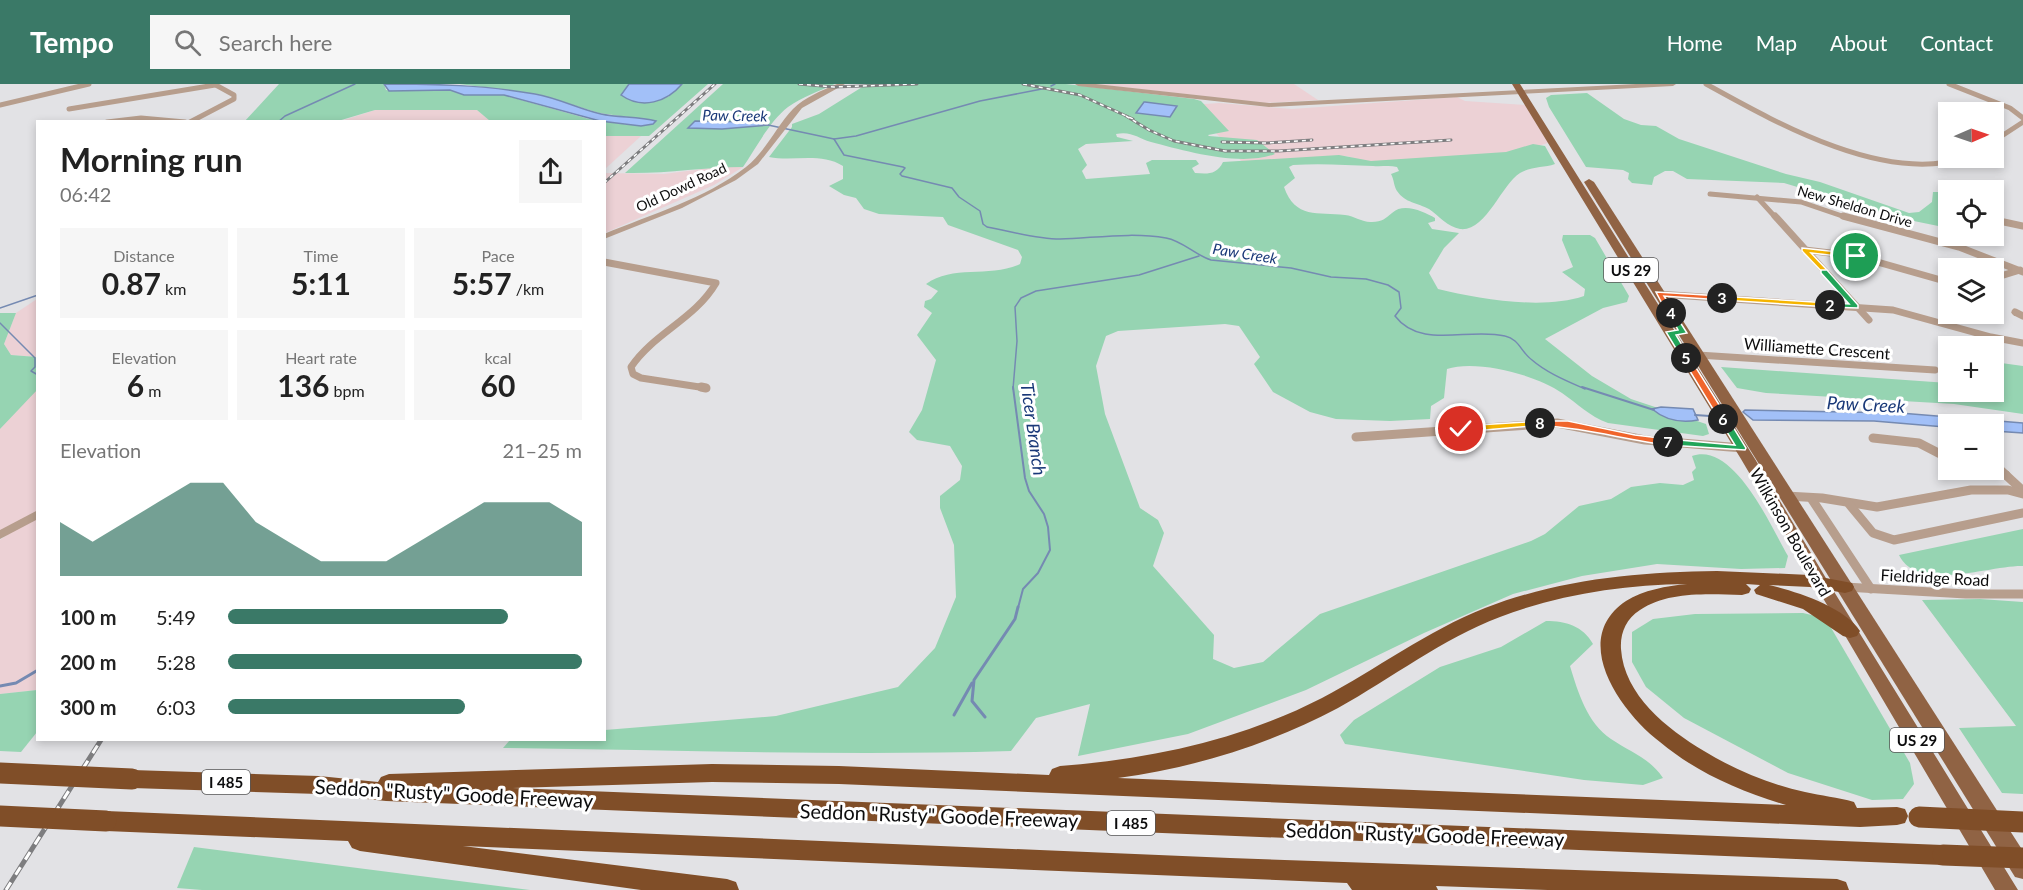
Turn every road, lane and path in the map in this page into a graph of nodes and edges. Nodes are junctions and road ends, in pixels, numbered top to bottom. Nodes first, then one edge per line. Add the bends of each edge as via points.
1 (89, 84) edge
2 (214, 84) edge
3 (842, 84) edge
4 (1078, 84) edge
5 (1673, 84) edge
6 (1706, 84) edge
7 (1949, 84) edge
8 (1599, 86) edge
9 (1523, 87) edge
10 (0, 105) edge
11 (69, 109) dead end
12 (124, 120) edge
13 (163, 120) edge
14 (194, 120) edge
15 (2023, 120) edge
16 (2004, 134) edge
17 (1938, 164) edge
18 (1710, 194) dead end
19 (1757, 197) junction
20 (2004, 222) dead end
21 (2023, 226) edge
22 (606, 236) edge
23 (1805, 250) junction
24 (606, 262) edge
25 (2022, 271) edge
26 (2004, 276) edge
27 (1938, 279) edge
28 (1658, 294) junction
29 (1855, 306) junction
30 (2015, 312) dead end
31 (2023, 316) edge
32 (1869, 320) dead end
33 (1677, 333) junction
34 (2023, 343) edge
35 (1698, 356) junction
36 (1935, 370) dead end
37 (706, 388) dead end
38 (1356, 436) dead end
39 (1873, 438) dead end
40 (1742, 448) junction
41 (1938, 452) edge
42 (2004, 472) edge
43 (2004, 474) edge
44 (2008, 475) junction
45 (2021, 493) edge
46 (1786, 496) junction
47 (1811, 498) junction
48 (1848, 504) junction
49 (2023, 513) edge
50 (36, 515) edge
51 (0, 535) edge
52 (1821, 550) junction
53 (1822, 586) junction
54 (1845, 587) junction
55 (1871, 589) junction
56 (1763, 590) junction
57 (2023, 594) edge
58 (1850, 631) junction
59 (0, 773) edge
60 (945, 780) junction
61 (319, 785) junction
62 (0, 816) edge
63 (1908, 817) junction
64 (2023, 822) edge
65 (270, 828) junction
66 (2023, 858) edge
67 (1230, 868) junction
68 (2023, 870) edge
69 (728, 890) edge
70 (1426, 890) edge
71 (1837, 890) edge
72 (2007, 890) edge

1 - 10 street
2 - 11 street via 166,95 114,98
2 - 14 street via 234,95 234,99
3 - 22 street, Old Dowd Road via 806,102 757,161 732,180
4 - 9 street via 1269,105
5 - 8 street
6 - 17 street via 1814,139 1864,154
7 - 15 street via 2010,108
8 - 9 street
9 - 28 main road, Wilkinson Boulevard / US 29
9 - 33 main road, Wilkinson Boulevard / US 29
12 - 13 street
15 - 16 street
18 - 19 street, New Sheldon Drive
19 - 23 street
19 - 25 street, New Sheldon Drive via 1801,202 1863,223 1959,247
20 - 21 street
23 - 27 street via 1856,256
23 - 29 street
24 - 37 street via 716,283 705,300 630,367 640,378
25 - 26 street
28 - 29 street
28 - 33 main road, Wilkinson Boulevard / US 29
29 - 32 street
29 - 34 street via 1904,312
30 - 31 street
33 - 35 main road, Wilkinson Boulevard / US 29
33 - 40 main road, Wilkinson Boulevard / US 29
35 - 36 street, Williamette Crescent
35 - 46 main road, Wilkinson Boulevard / US 29
38 - 40 street via 1557,423 1645,440
39 - 41 street via 1909,440
40 - 52 main road via 1752,453
40 - 53 main road, Wilkinson Boulevard / US 29
42 - 44 street
43 - 44 street
44 - 45 street
45 - 48 street via 1990,490 1878,507
46 - 47 street
46 - 52 main road, Wilkinson Boulevard / US 29
47 - 48 street
47 - 55 street
48 - 49 street via 1869,532 1884,540
50 - 51 street
52 - 54 main road, Wilkinson Boulevard / US 29
53 - 54 highway
53 - 56 highway
53 - 58 main road, Wilkinson Boulevard / US 29
53 - 60 highway via 1672,578 1573,589 1518,603 1475,620 1300,718 1218,749 1086,773
54 - 55 street, Fieldridge Road
54 - 68 main road, Wilkinson Boulevard / US 29
55 - 57 street, Fieldridge Road
56 - 58 highway via 1801,598
56 - 63 highway via 1688,590 1633,605 1615,624 1611,639 1611,658 1624,689 1643,714 1676,744 1744,782 1802,801
58 - 72 main road, Wilkinson Boulevard / US 29
59 - 61 highway, Seddon "Rusty" Goode Freeway / I 485, bridge
60 - 61 highway via 712,773
60 - 63 highway
61 - 66 highway, Seddon "Rusty" Goode Freeway / I 485, bridge via 386,792
62 - 65 highway, bridge
63 - 64 highway, bridge
65 - 67 highway
65 - 69 highway
67 - 70 highway
67 - 71 highway

